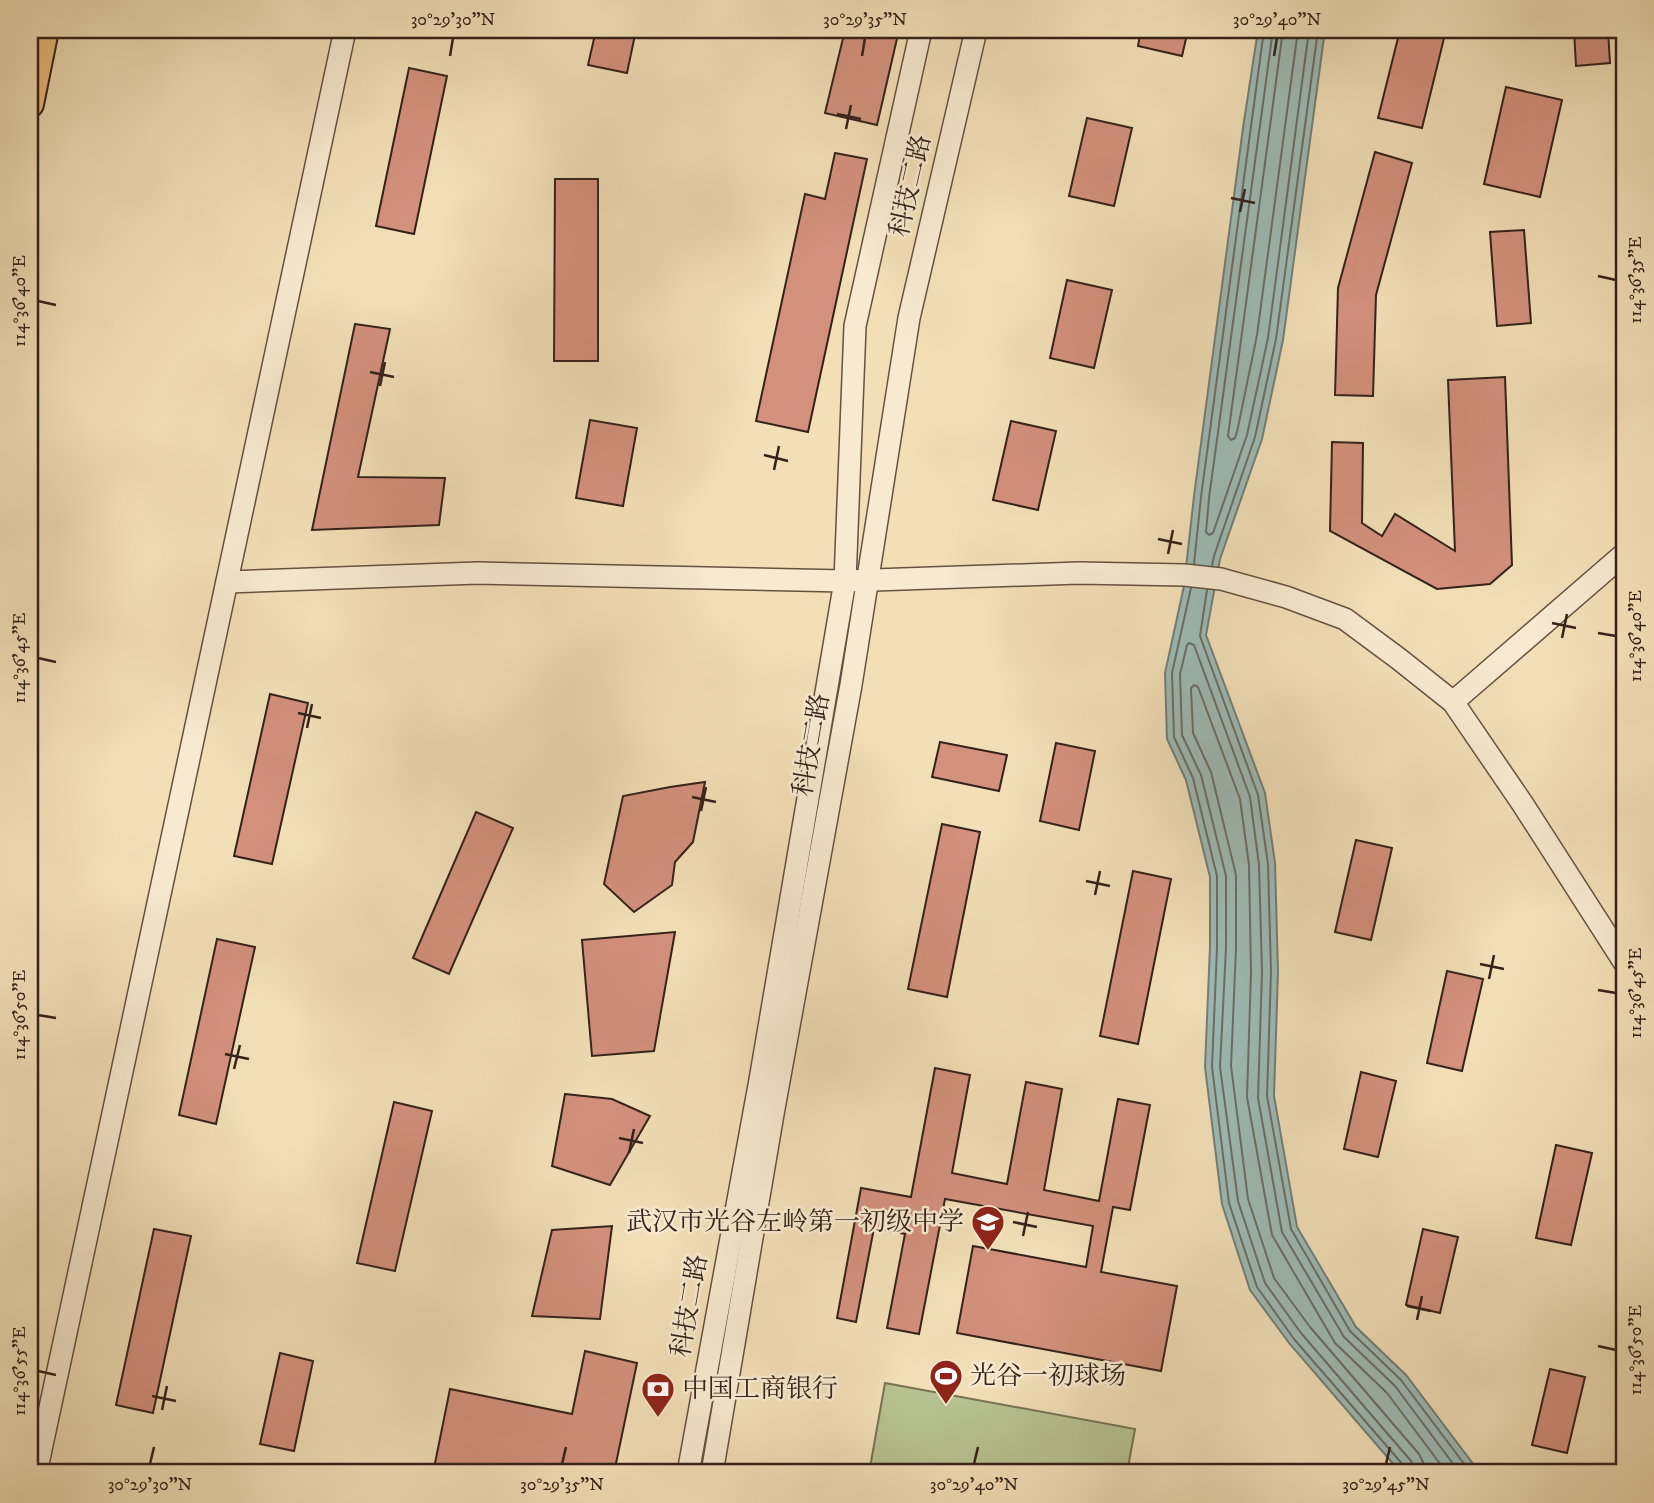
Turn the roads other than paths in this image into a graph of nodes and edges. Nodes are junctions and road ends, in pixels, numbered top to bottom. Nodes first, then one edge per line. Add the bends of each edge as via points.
1 (45, 30) edge
2 (345, 30) edge
3 (921, 30) edge
4 (975, 30) edge
5 (30, 104) edge
6 (1624, 554) edge
7 (868, 579) junction
8 (845, 581) junction
9 (228, 582) junction
10 (1453, 702) junction
11 (1624, 962) edge
12 (36, 1473) edge
13 (688, 1473) edge
14 (712, 1473) edge

1 - 5 main road
2 - 9 street
3 - 8 street, 科技二路 via 855,326
4 - 7 street, 科技二路 via 909,318
6 - 10 street
7 - 8 street
7 - 10 street via 1092,573 1221,579 1345,619
7 - 14 street, 科技二路
8 - 9 street via 478,573
8 - 13 street, 科技二路
9 - 12 street
10 - 11 street

